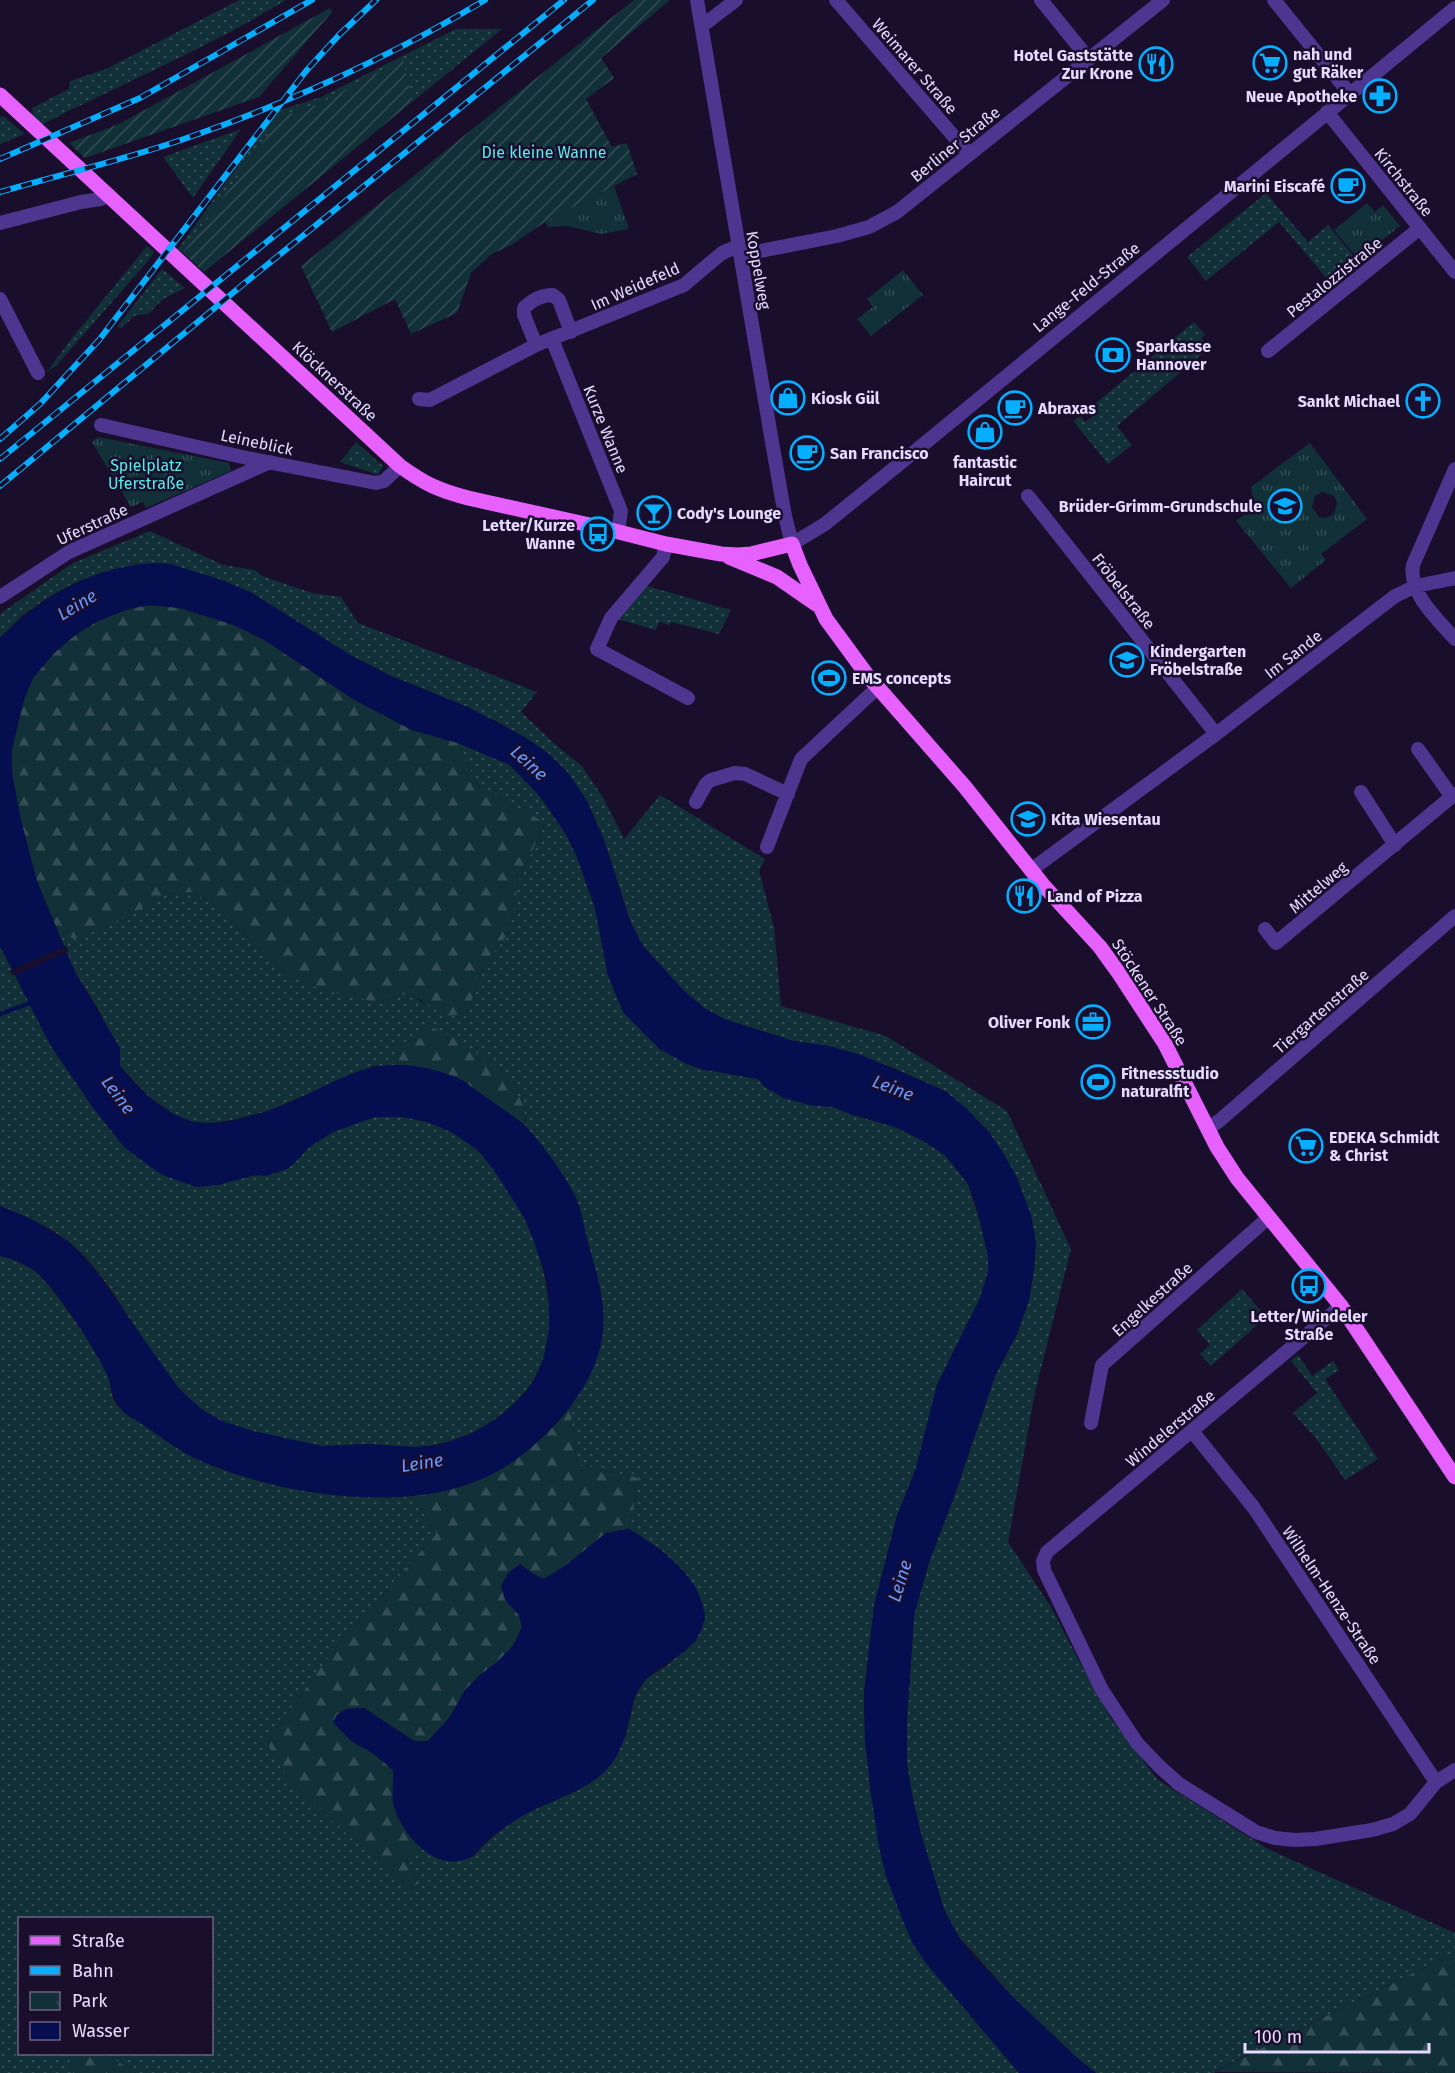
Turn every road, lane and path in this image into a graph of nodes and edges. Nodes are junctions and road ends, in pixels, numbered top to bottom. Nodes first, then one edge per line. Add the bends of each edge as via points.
1 (697, 0) edge
2 (736, 0) edge
3 (836, 0) edge
4 (1041, 0) edge
5 (1163, 0) edge
6 (1274, 0) edge
7 (1455, 8) edge
8 (702, 26) junction
9 (1088, 58) junction
10 (1350, 94) junction
11 (0, 95) edge
12 (1327, 112) junction
13 (969, 154) junction
14 (107, 194) junction
15 (0, 223) edge
16 (1420, 228) junction
17 (739, 251) junction
18 (1455, 272) edge
19 (0, 299) edge
20 (571, 332) junction
21 (552, 339) junction
22 (536, 345) junction
23 (1268, 351) dead end
24 (38, 373) dead end
25 (419, 399) dead end
26 (101, 425) dead end
27 (270, 462) junction
28 (400, 466) junction
29 (1455, 469) edge
30 (1028, 496) dead end
31 (618, 532) junction
32 (666, 544) junction
33 (792, 544) junction
34 (721, 554) junction
35 (1455, 578) edge
36 (1416, 586) junction
37 (0, 597) edge
38 (820, 607) junction
39 (1455, 639) edge
40 (877, 688) junction
41 (688, 698) dead end
42 (1216, 734) junction
43 (1418, 749) dead end
44 (1361, 792) dead end
45 (788, 794) junction
46 (1453, 796) edge
47 (696, 802) dead end
48 (1395, 844) junction
49 (767, 848) dead end
50 (1031, 870) junction
51 (1455, 916) edge
52 (1265, 930) dead end
53 (1208, 1128) junction
54 (1268, 1218) junction
55 (1341, 1306) junction
56 (1091, 1423) dead end
57 (1192, 1431) junction
58 (1455, 1477) edge
59 (1455, 1770) edge
60 (1436, 1782) junction

1 - 8 street, Koppelweg
2 - 8 street
3 - 13 street, Weimarer Straße
4 - 9 street
5 - 9 street, Berliner Straße
6 - 10 street
7 - 10 street, Lange-Feld-Straße
8 - 17 street, Koppelweg
9 - 13 street, Berliner Straße
10 - 12 street, Lange-Feld-Straße
11 - 14 main road, Klöcknerstraße
12 - 16 street, Kirchstraße
12 - 33 street, Lange-Feld-Straße via 825,524
13 - 17 street, Berliner Straße via 897,212 869,227 837,236
14 - 15 street via 101,199
14 - 28 main road, Klöcknerstraße
16 - 18 street, Kirchstraße
16 - 23 street, Pestalozzistraße
17 - 20 street, Im Weidefeld via 722,253 684,285
17 - 33 street, Koppelweg
19 - 24 street
20 - 21 street, Im Weidefeld
20 - 22 street via 559,300 546,295 524,308
21 - 22 street, Im Weidefeld
21 - 31 street, Kurze Wanne via 621,511
22 - 25 street, Im Weidefeld via 430,400
26 - 27 street, Leineblick
27 - 28 street, Leineblick via 376,483
27 - 37 street, Uferstraße via 69,552
28 - 31 main road, Klöcknerstraße via 438,490
29 - 36 street via 1413,565
30 - 42 street, Fröbelstraße
31 - 32 main road, Klöcknerstraße
32 - 34 main road, Klöcknerstraße
32 - 41 street via 663,557 611,618 597,649
33 - 34 main road, Lange-Feld-Straße via 751,554
33 - 38 main road, Stöckener Straße
34 - 38 main road via 777,577
35 - 36 street, Im Sande
36 - 39 street via 1426,605
36 - 42 street, Im Sande via 1395,596
38 - 40 main road, Stöckener Straße
40 - 45 street via 801,759
40 - 50 main road, Stöckener Straße via 965,787
42 - 50 street, Im Sande
43 - 46 street, Mittelweg
44 - 48 street
45 - 47 street via 735,773 711,780
45 - 49 street
46 - 48 street, Mittelweg
48 - 52 street, Mittelweg via 1276,943
50 - 53 main road, Stöckener Straße via 1100,948 1151,1020
51 - 53 street, Tiergartenstraße
53 - 54 main road, Stöckener Straße via 1237,1178
54 - 55 main road, Stöckener Straße
54 - 56 street, Engelkestraße via 1102,1365
55 - 57 street, Windelerstraße
55 - 58 main road, Stöckener Straße
57 - 60 street, Wilhelm-Henze-Straße via 1254,1508
57 - 60 street, Windelerstraße via 1047,1552 1043,1561 1051,1586 1119,1718 1137,1743 1179,1784 1256,1832 1275,1838 1315,1839 1393,1824 1410,1814
59 - 60 street, Windelerstraße

